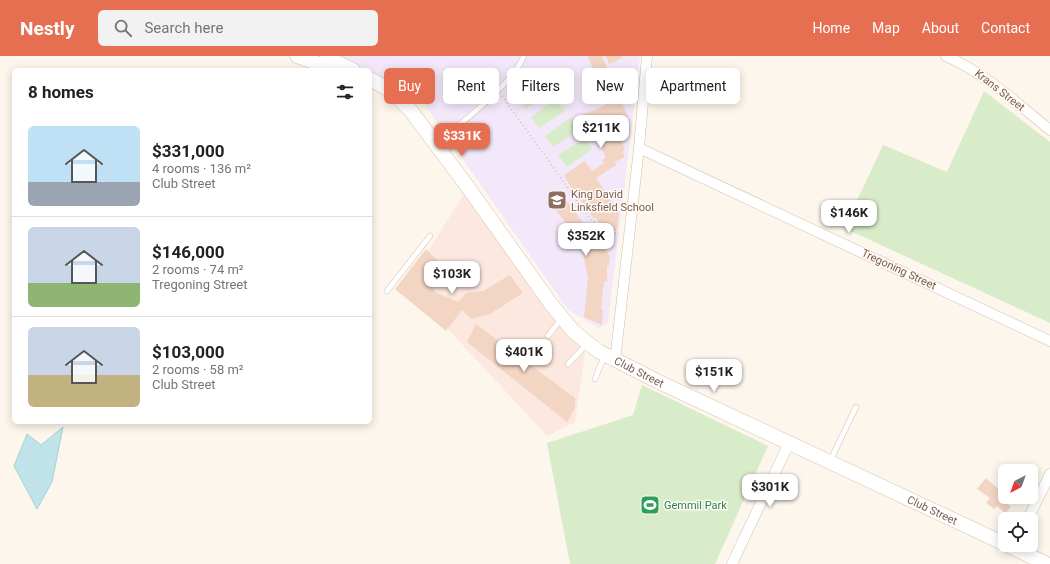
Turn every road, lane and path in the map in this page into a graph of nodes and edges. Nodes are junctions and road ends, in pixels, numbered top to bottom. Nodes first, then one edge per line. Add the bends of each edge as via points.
1 (297, 56) edge
2 (321, 56) edge
3 (524, 56) edge
4 (646, 56) edge
5 (946, 56) edge
6 (330, 68) edge
7 (348, 68) edge
8 (372, 80) edge
9 (499, 89) edge
10 (499, 91) edge
11 (482, 104) edge
12 (1050, 130) edge
13 (436, 144) junction
14 (638, 148) junction
15 (430, 236) dead end
16 (628, 239) junction
17 (387, 291) dead end
18 (561, 318) junction
19 (548, 336) dead end
20 (1050, 340) edge
21 (588, 344) junction
22 (610, 358) junction
23 (568, 364) dead end
24 (595, 379) dead end
25 (856, 407) dead end
26 (789, 443) junction
27 (829, 462) junction
28 (1050, 474) edge
29 (1031, 512) edge
30 (998, 540) edge
31 (1023, 552) edge
32 (732, 564) edge
33 (1046, 564) edge

1 - 6 main road
2 - 7 main road
3 - 9 lane via 513,74
4 - 14 street
5 - 12 street, Krans Street via 981,75
8 - 13 main road, Club Street via 401,100
10 - 16 path via 591,220
11 - 13 lane
13 - 18 main road, Club Street
14 - 16 street
14 - 20 street, Tregoning Street
15 - 17 lane
16 - 22 street
18 - 19 lane
18 - 21 main road, Club Street
21 - 22 main road, Club Street
21 - 23 lane
22 - 24 lane
22 - 26 main road, Club Street
25 - 27 lane
26 - 27 main road, Club Street
26 - 32 street
27 - 30 main road, Club Street
28 - 29 street
31 - 33 main road, Club Street

